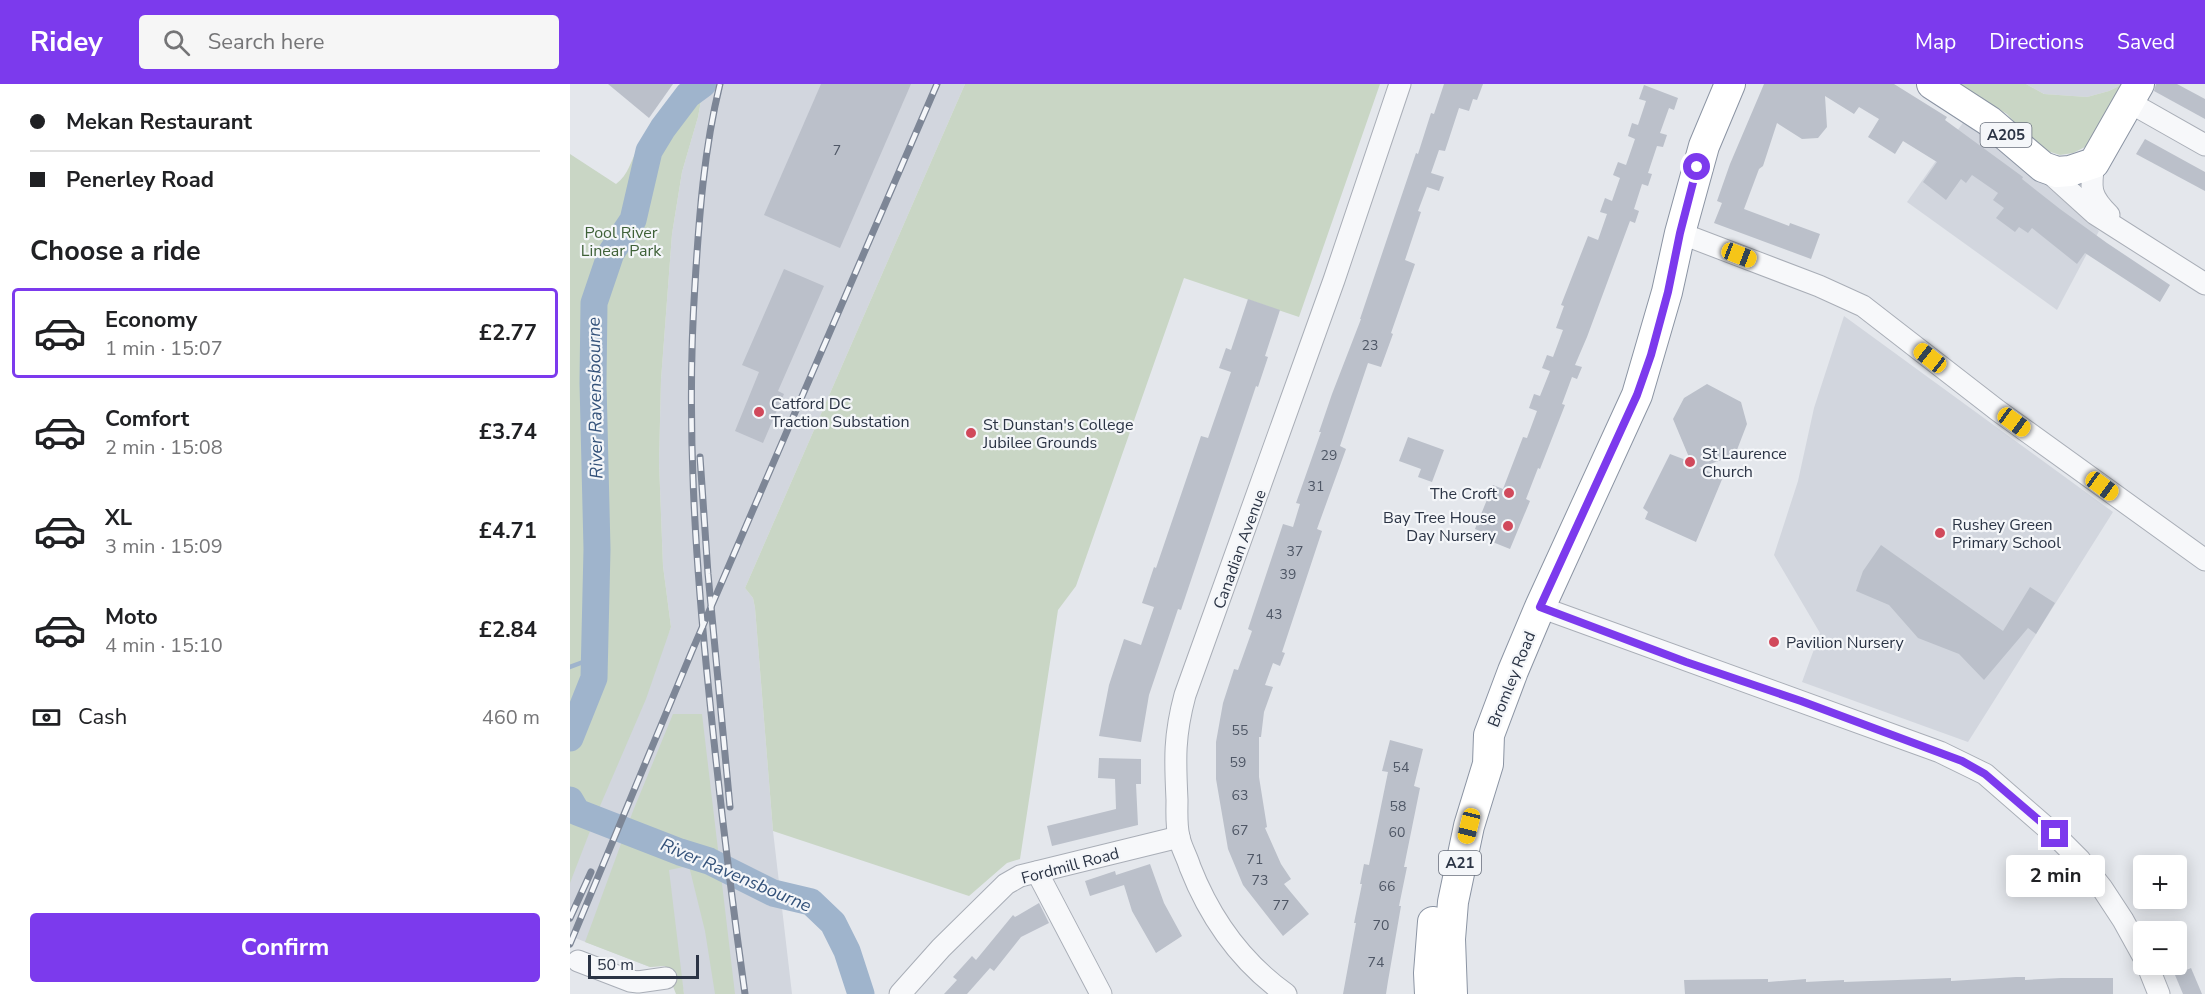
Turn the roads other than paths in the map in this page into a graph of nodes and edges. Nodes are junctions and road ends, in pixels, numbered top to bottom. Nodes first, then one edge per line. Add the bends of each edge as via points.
1 (1400, 84) edge
2 (1730, 84) edge
3 (1932, 84) edge
4 (2134, 93) edge
5 (2205, 145) edge
6 (2094, 164) junction
7 (2043, 167) junction
8 (1680, 233) junction
9 (2126, 233) junction
10 (2205, 284) edge
11 (2205, 560) edge
12 (1540, 607) junction
13 (1489, 735) junction
14 (1179, 837) junction
15 (1037, 872) junction
16 (2133, 938) edge
17 (578, 961) dead end
18 (2151, 975) edge
19 (667, 979) edge
20 (900, 994) edge
21 (1101, 994) edge
22 (1286, 994) edge
23 (1430, 994) edge
24 (1452, 994) edge
25 (2159, 994) edge

1 - 14 street, Canadian Avenue via 1185,695 1174,748
2 - 8 highway, Bromley Road / A21 via 1704,146
3 - 7 highway, A205 via 1989,122
4 - 5 street
4 - 6 highway
6 - 7 highway, A205 via 2057,172
6 - 9 street via 2090,187 2096,202
7 - 9 street via 2095,214
8 - 11 street via 1863,306 1996,410
8 - 12 highway, Bromley Road / A21 via 1668,292 1637,395
9 - 10 street
12 - 13 highway, Bromley Road / A21
12 - 16 street via 1962,761 1985,774 2055,834 2080,860
13 - 23 highway, Bromley Road / A21 via 1470,758 1439,874
13 - 24 highway, Bromley Road / A21 via 1488,764 1469,826 1453,902 1449,939
14 - 15 street, Fordmill Road
14 - 22 street, Canadian Avenue via 1214,918 1252,966
15 - 20 street, Fordmill Road via 1006,884
15 - 21 street
17 - 19 street via 630,981
18 - 25 street

